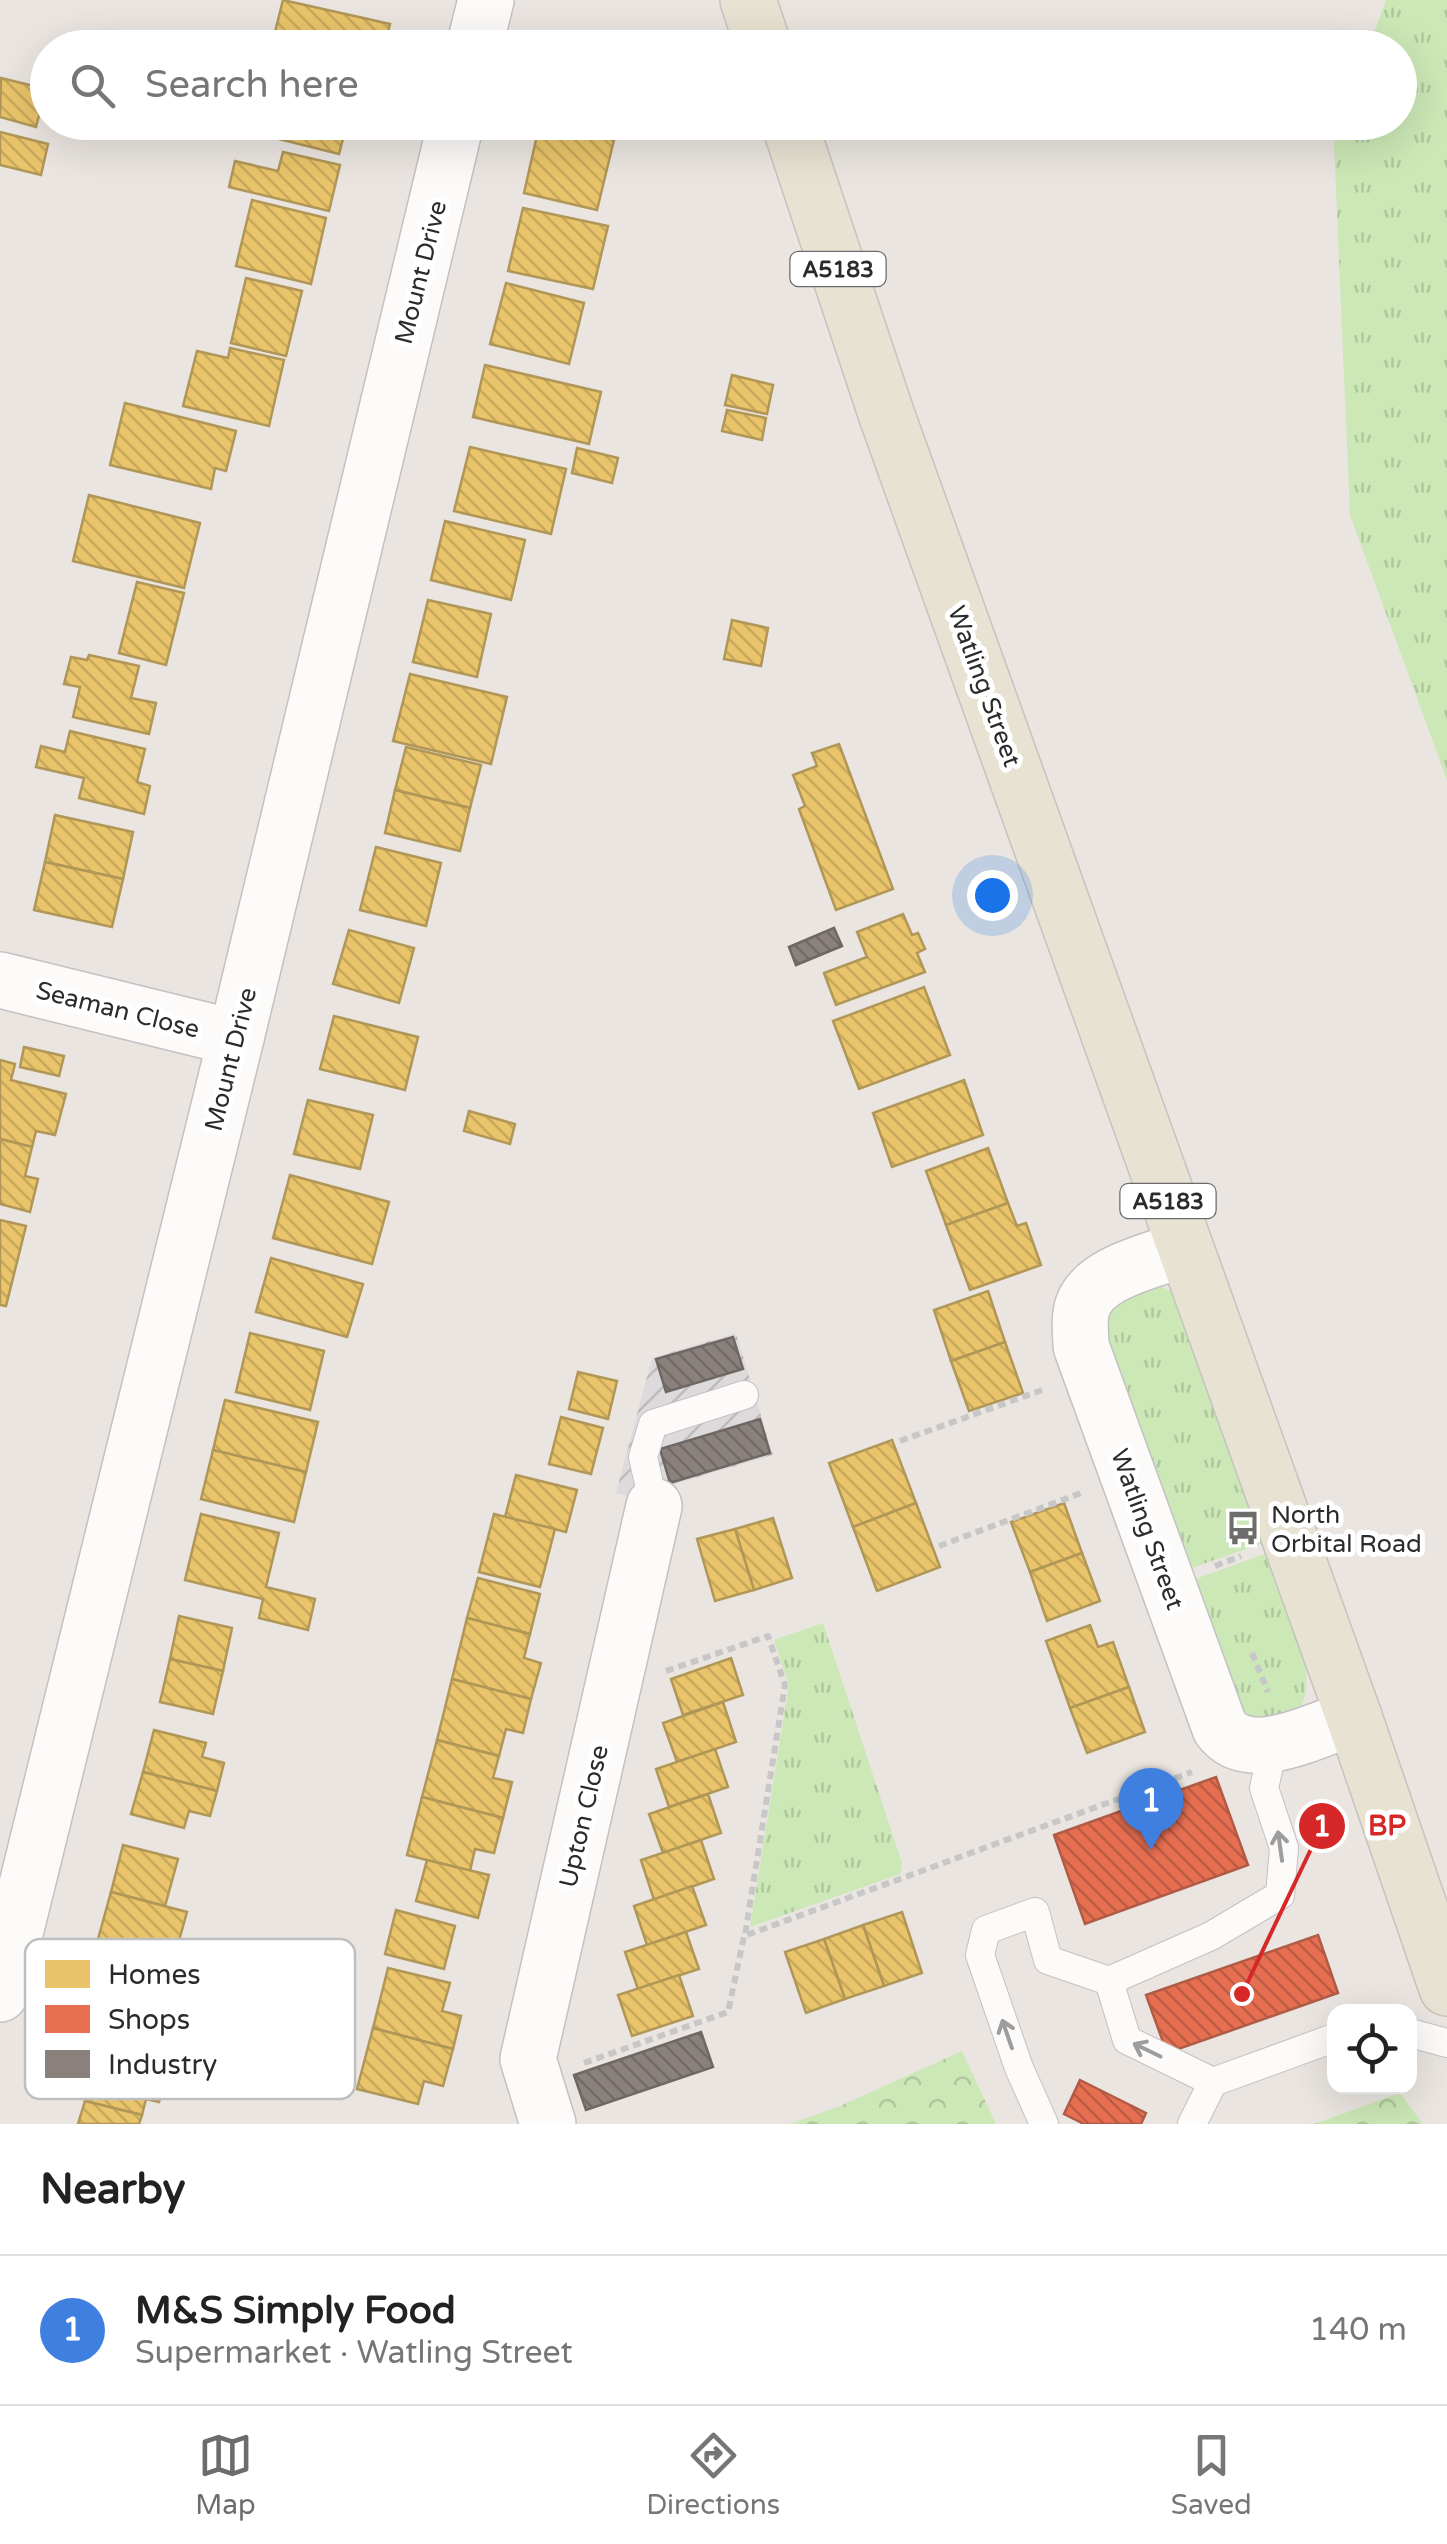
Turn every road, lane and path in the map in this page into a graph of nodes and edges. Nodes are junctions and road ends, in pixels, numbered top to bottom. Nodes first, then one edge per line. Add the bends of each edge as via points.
1 (486, 0) edge
2 (748, 0) edge
3 (478, 30) edge
4 (758, 30) edge
5 (452, 140) edge
6 (795, 140) edge
7 (0, 980) edge
8 (236, 1038) junction
9 (1184, 1248) junction
10 (1091, 1373) junction
11 (744, 1395) dead end
12 (900, 1441) dead end
13 (1129, 1476) junction
14 (654, 1506) joint
15 (1290, 1539) junction
16 (940, 1546) dead end
17 (1167, 1583) junction
18 (612, 1689) junction
19 (1354, 1717) junction
20 (1260, 1744) junction
21 (744, 1936) junction
22 (1109, 1981) junction
23 (1447, 1988) edge
24 (0, 1994) edge
25 (1417, 2036) edge
26 (1327, 2041) edge
27 (1447, 2043) edge
28 (1213, 2082) junction
29 (542, 2102) edge
30 (1044, 2124) edge
31 (1192, 2124) edge

1 - 3 street
2 - 4 main road
5 - 8 street, Mount Drive
6 - 9 main road, Watling Street / A5183
7 - 8 street, Seaman Close
8 - 24 street, Mount Drive
9 - 10 street, Watling Street via 1092,1289 1081,1311 1081,1346
9 - 15 main road, Watling Street / A5183
10 - 12 path
10 - 13 street, Watling Street
11 - 14 lane via 653,1424 643,1457
13 - 16 path
13 - 17 street, Watling Street
14 - 18 street, Upton Close
15 - 17 path
15 - 19 main road, Watling Street / A5183
17 - 20 street, Watling Street via 1220,1728 1228,1740
18 - 21 path via 768,1636 785,1686
18 - 29 street, Upton Close via 528,2059
19 - 20 street
19 - 23 main road, Watling Street / A5183
20 - 21 path
22 -> 20 lane via 1211,1936 1280,1895 1284,1848 1264,1788
21 - 29 path via 728,2012
28 -> 22 lane via 1127,2040
30 -> 22 lane via 980,1955 986,1930 1034,1912 1048,1960
25 - 27 lane
26 - 28 lane
28 - 31 lane

